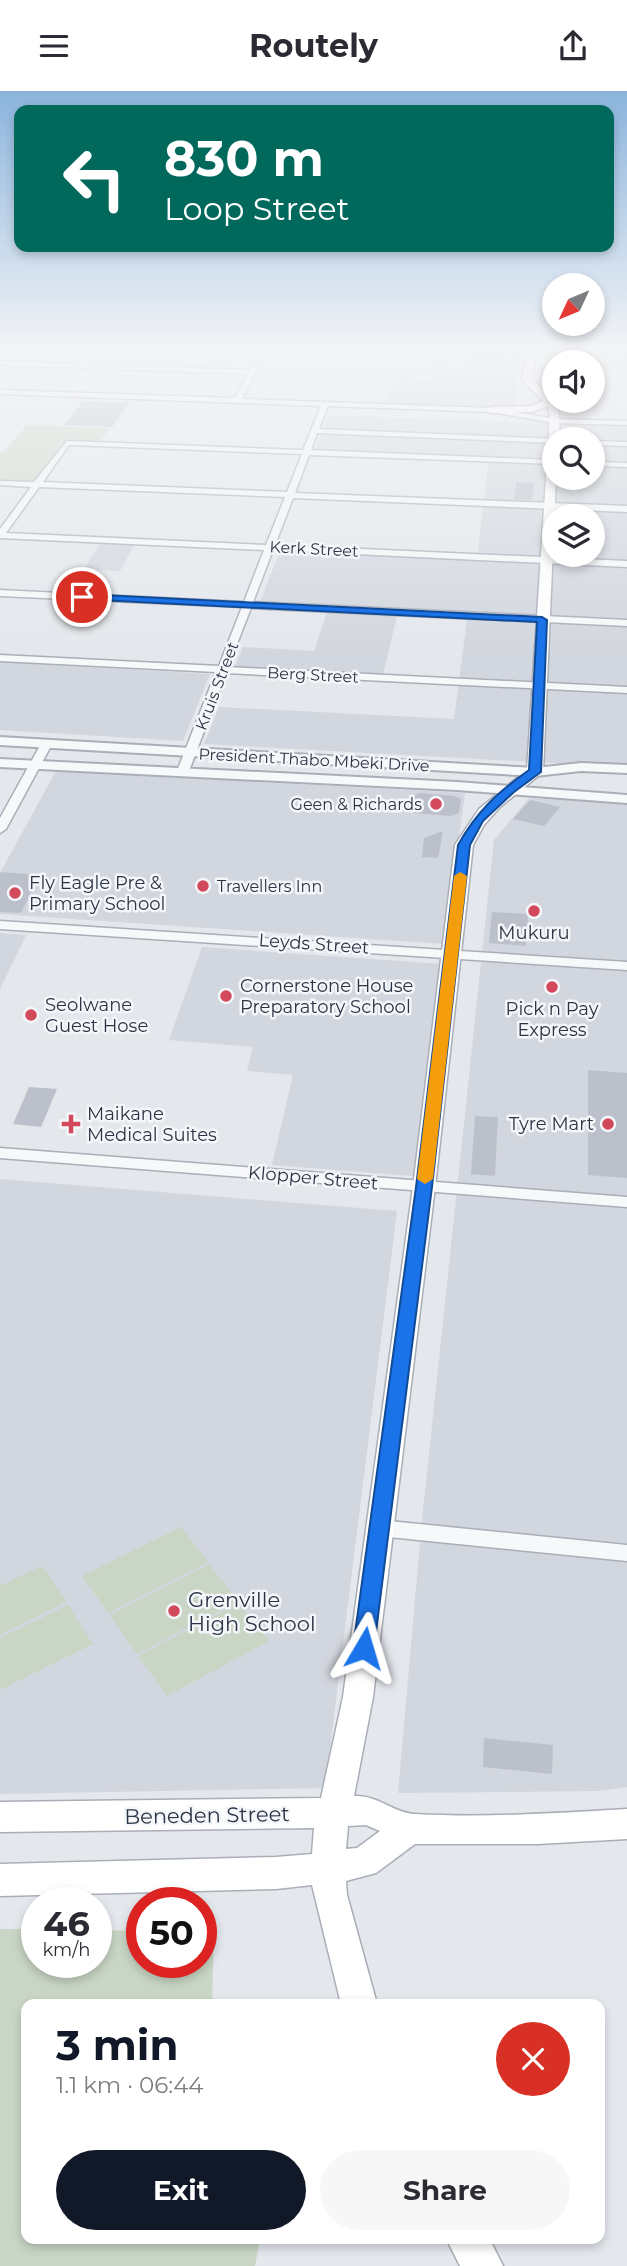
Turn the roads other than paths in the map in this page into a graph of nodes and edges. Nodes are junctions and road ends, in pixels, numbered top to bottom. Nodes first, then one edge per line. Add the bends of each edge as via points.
1 (308, 451) edge
2 (61, 452) edge
3 (319, 452) edge
4 (542, 462) edge
5 (605, 464) edge
6 (627, 465) edge
7 (0, 483) edge
8 (37, 485) junction
9 (292, 496) junction
10 (542, 506) edge
11 (605, 508) edge
12 (627, 509) edge
13 (0, 535) edge
14 (269, 547) junction
15 (542, 560) edge
16 (605, 563) edge
17 (627, 564) edge
18 (546, 567) edge
19 (0, 593) edge
20 (247, 605) junction
21 (542, 620) junction
22 (627, 624) edge
23 (0, 658) edge
24 (223, 670) junction
25 (539, 685) junction
26 (627, 690) edge
27 (0, 741) edge
28 (46, 744) junction
29 (191, 753) junction
30 (0, 763) edge
31 (36, 764) junction
32 (627, 769) edge
33 (183, 771) junction
34 (535, 772) junction
35 (507, 789) junction
36 (627, 799) edge
37 (0, 829) edge
38 (0, 925) edge
39 (452, 954) junction
40 (627, 966) edge
41 (0, 1153) edge
42 (424, 1187) junction
43 (627, 1202) edge
44 (379, 1528) junction
45 (627, 1553) edge
46 (333, 1812) junction
47 (0, 1817) edge
48 (627, 1824) edge
49 (410, 1829) junction
50 (328, 1868) junction
51 (0, 1880) edge
52 (358, 1999) edge
53 (470, 2244) edge
54 (483, 2266) edge

1 - 9 street, Kruis Street
2 - 8 street
3 - 4 street
5 - 6 street
7 - 8 street
8 - 9 street
8 - 13 street
9 - 10 street
9 - 14 street, Kruis Street
11 - 12 street
13 - 14 street, Kerk Street
14 - 15 street, Kerk Street
14 - 20 street, Kruis Street
16 - 17 street, Kerk Street
18 - 21 main road
19 - 20 street
20 - 21 street
20 - 24 street, Kruis Street
21 - 22 street
21 - 25 main road
23 - 24 street, Berg Street
24 - 25 street, Berg Street
24 - 29 street, Kruis Street
25 - 26 street, Berg Street
25 - 34 main road
27 - 28 street, President Thabo Mbeki Drive
28 - 29 street, President Thabo Mbeki Drive
28 - 31 street
29 - 33 street, Kruis Street
29 - 34 street, President Thabo Mbeki Drive
30 - 31 street, President Thabo Mbeki Drive
31 - 33 street, President Thabo Mbeki Drive
31 - 37 street
32 - 34 street, President Thabo Mbeki Drive
33 - 35 street, President Thabo Mbeki Drive
34 - 35 main road
35 - 36 street, President Thabo Mbeki Drive
35 - 39 main road via 470,831 464,845
38 - 39 street, Leyds Street
39 - 40 street, Leyds Street
39 - 42 main road
41 - 42 street, Klopper Street
42 - 43 street, Klopper Street
42 - 44 main road
44 - 45 street
44 - 46 main road via 358,1697
46 - 47 main road, Beneden Street
46 - 49 main road, Beneden Street via 368,1810
46 - 50 main road
48 - 49 main road, Beneden Street
49 - 50 main road via 364,1862
50 - 51 main road
50 - 52 main road via 337,1926
53 - 54 main road

